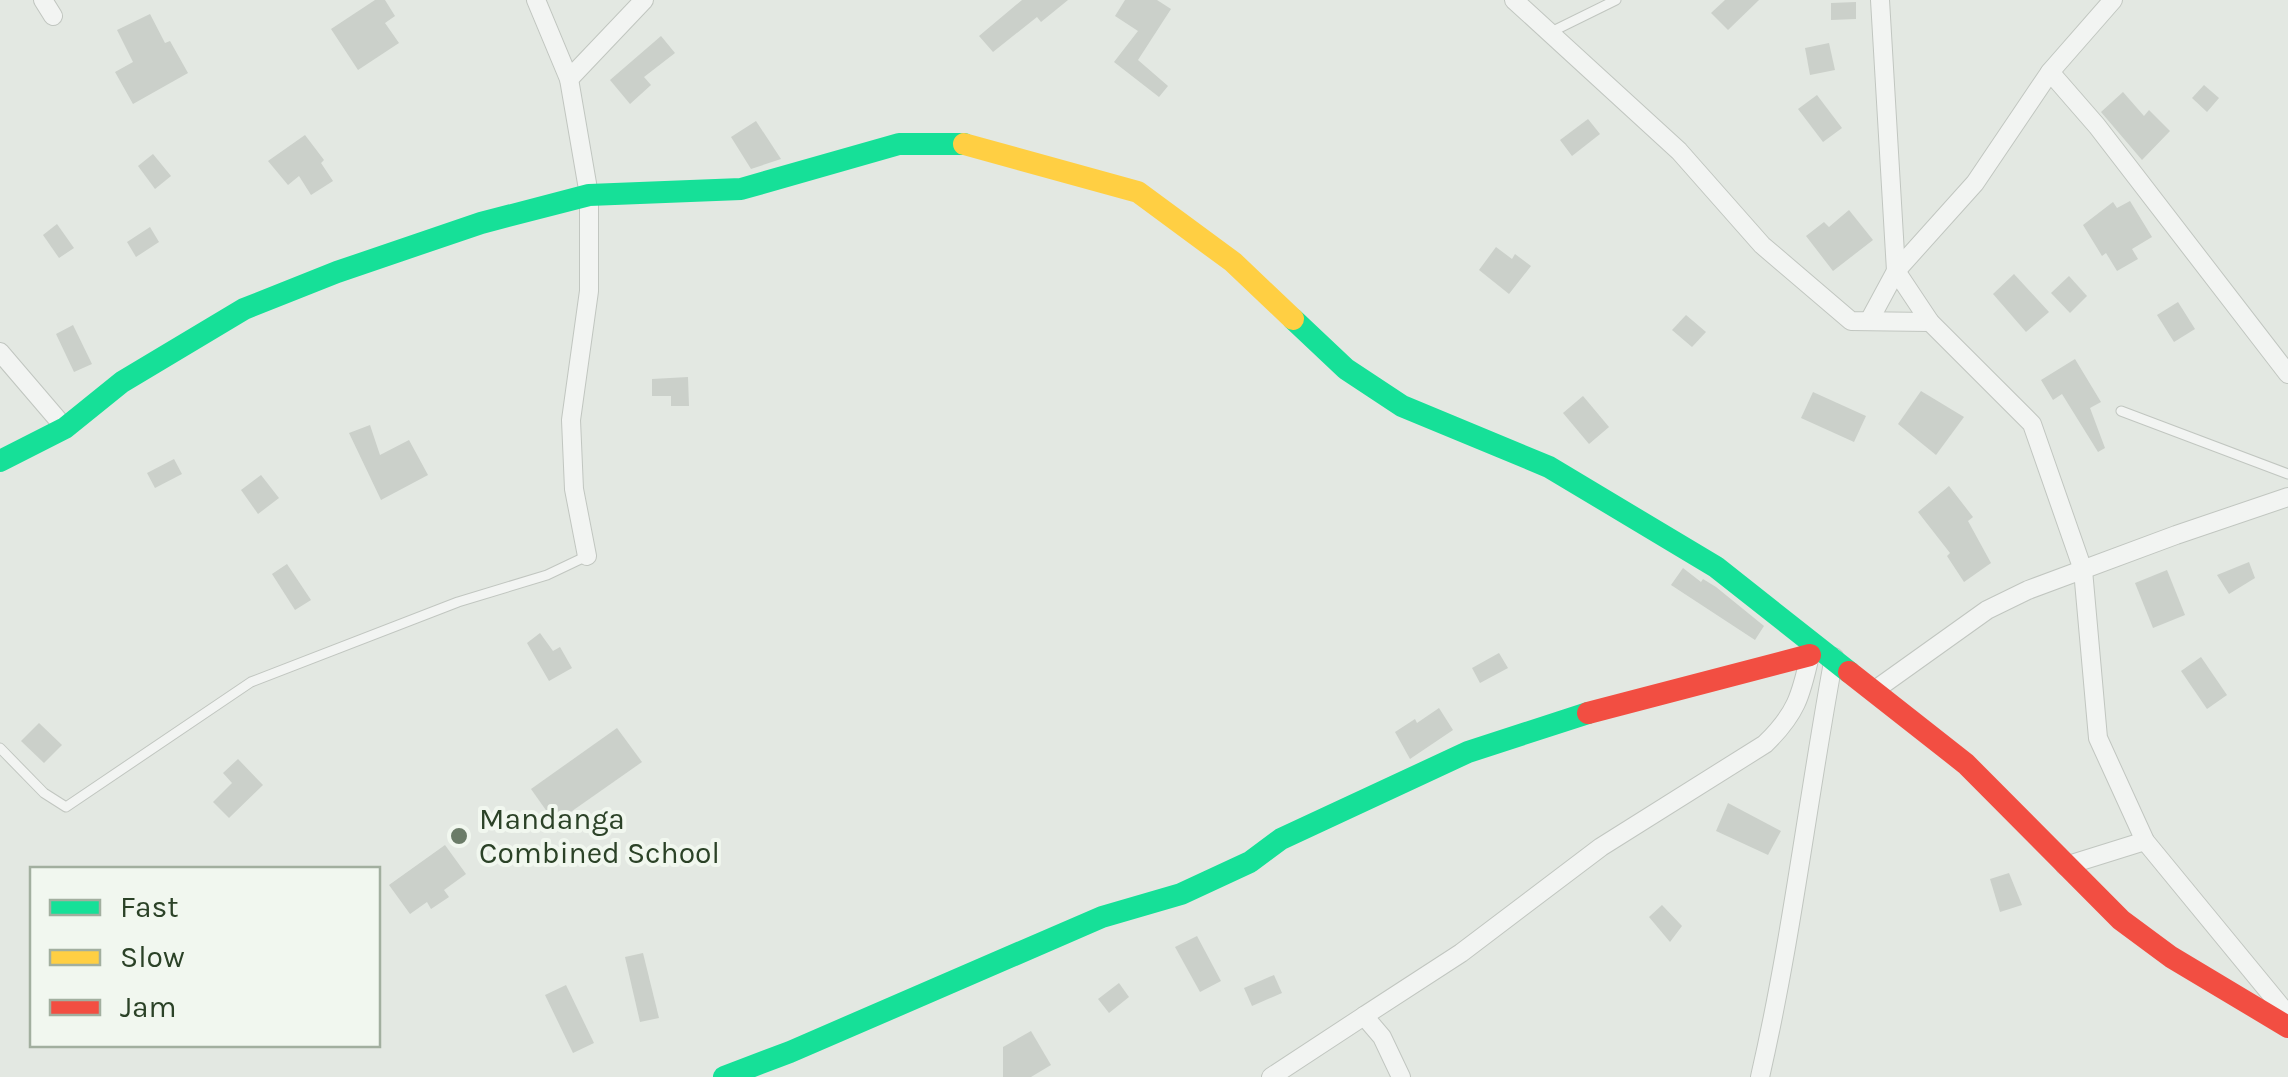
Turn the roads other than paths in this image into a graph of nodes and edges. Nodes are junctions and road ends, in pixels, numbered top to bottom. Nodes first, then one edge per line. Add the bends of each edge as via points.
1 (536, 0) edge
2 (644, 0) edge
3 (1514, 0) edge
4 (1616, 0) edge
5 (1880, 0) edge
6 (2113, 0) edge
7 (1551, 32) junction
8 (2050, 72) junction
9 (569, 79) junction
10 (589, 195) junction
11 (1896, 271) junction
12 (1869, 321) junction
13 (1930, 322) junction
14 (0, 352) edge
15 (2288, 374) edge
16 (2121, 411) dead end
17 (64, 428) junction
18 (0, 461) edge
19 (2288, 474) edge
20 (2288, 496) edge
21 (587, 556) joint
22 (2083, 570) junction
23 (1821, 653) junction
24 (1875, 690) junction
25 (0, 748) edge
26 (2145, 841) junction
27 (2065, 866) junction
28 (2288, 1015) edge
29 (1364, 1016) junction
30 (2288, 1028) edge
31 (724, 1077) edge
32 (1271, 1077) edge
33 (1400, 1077) edge
34 (1760, 1077) edge

1 - 9 street
2 - 9 street
3 - 7 street
4 - 7 lane
5 - 11 street
6 - 8 street
7 - 12 street via 1679,151 1762,245 1851,321
8 - 11 street via 1975,183
8 - 15 street
9 - 10 street
10 - 17 street via 480,223 244,309 122,382
10 - 21 street via 589,291 571,420 574,489
10 - 23 street via 741,189 899,144 960,142 1138,192 1234,262 1346,369 1402,406 1579,484 1716,567
11 - 12 street
11 - 13 street
12 - 13 street
13 - 22 street via 2032,424
14 - 17 street
16 - 19 lane
17 - 18 street
20 - 22 street
21 - 25 lane via 251,682 66,806
22 - 24 street via 1987,610
22 - 26 street via 2098,738
23 - 24 street
23 - 29 street via 1799,703 1765,744 1601,847 1461,953
23 - 31 street via 1497,741 1282,839 1182,894 1102,917
23 - 34 street via 1792,919
24 - 27 street via 2017,811
26 - 27 street
26 - 28 street
27 - 30 street via 2158,948
29 - 32 street
29 - 33 street

